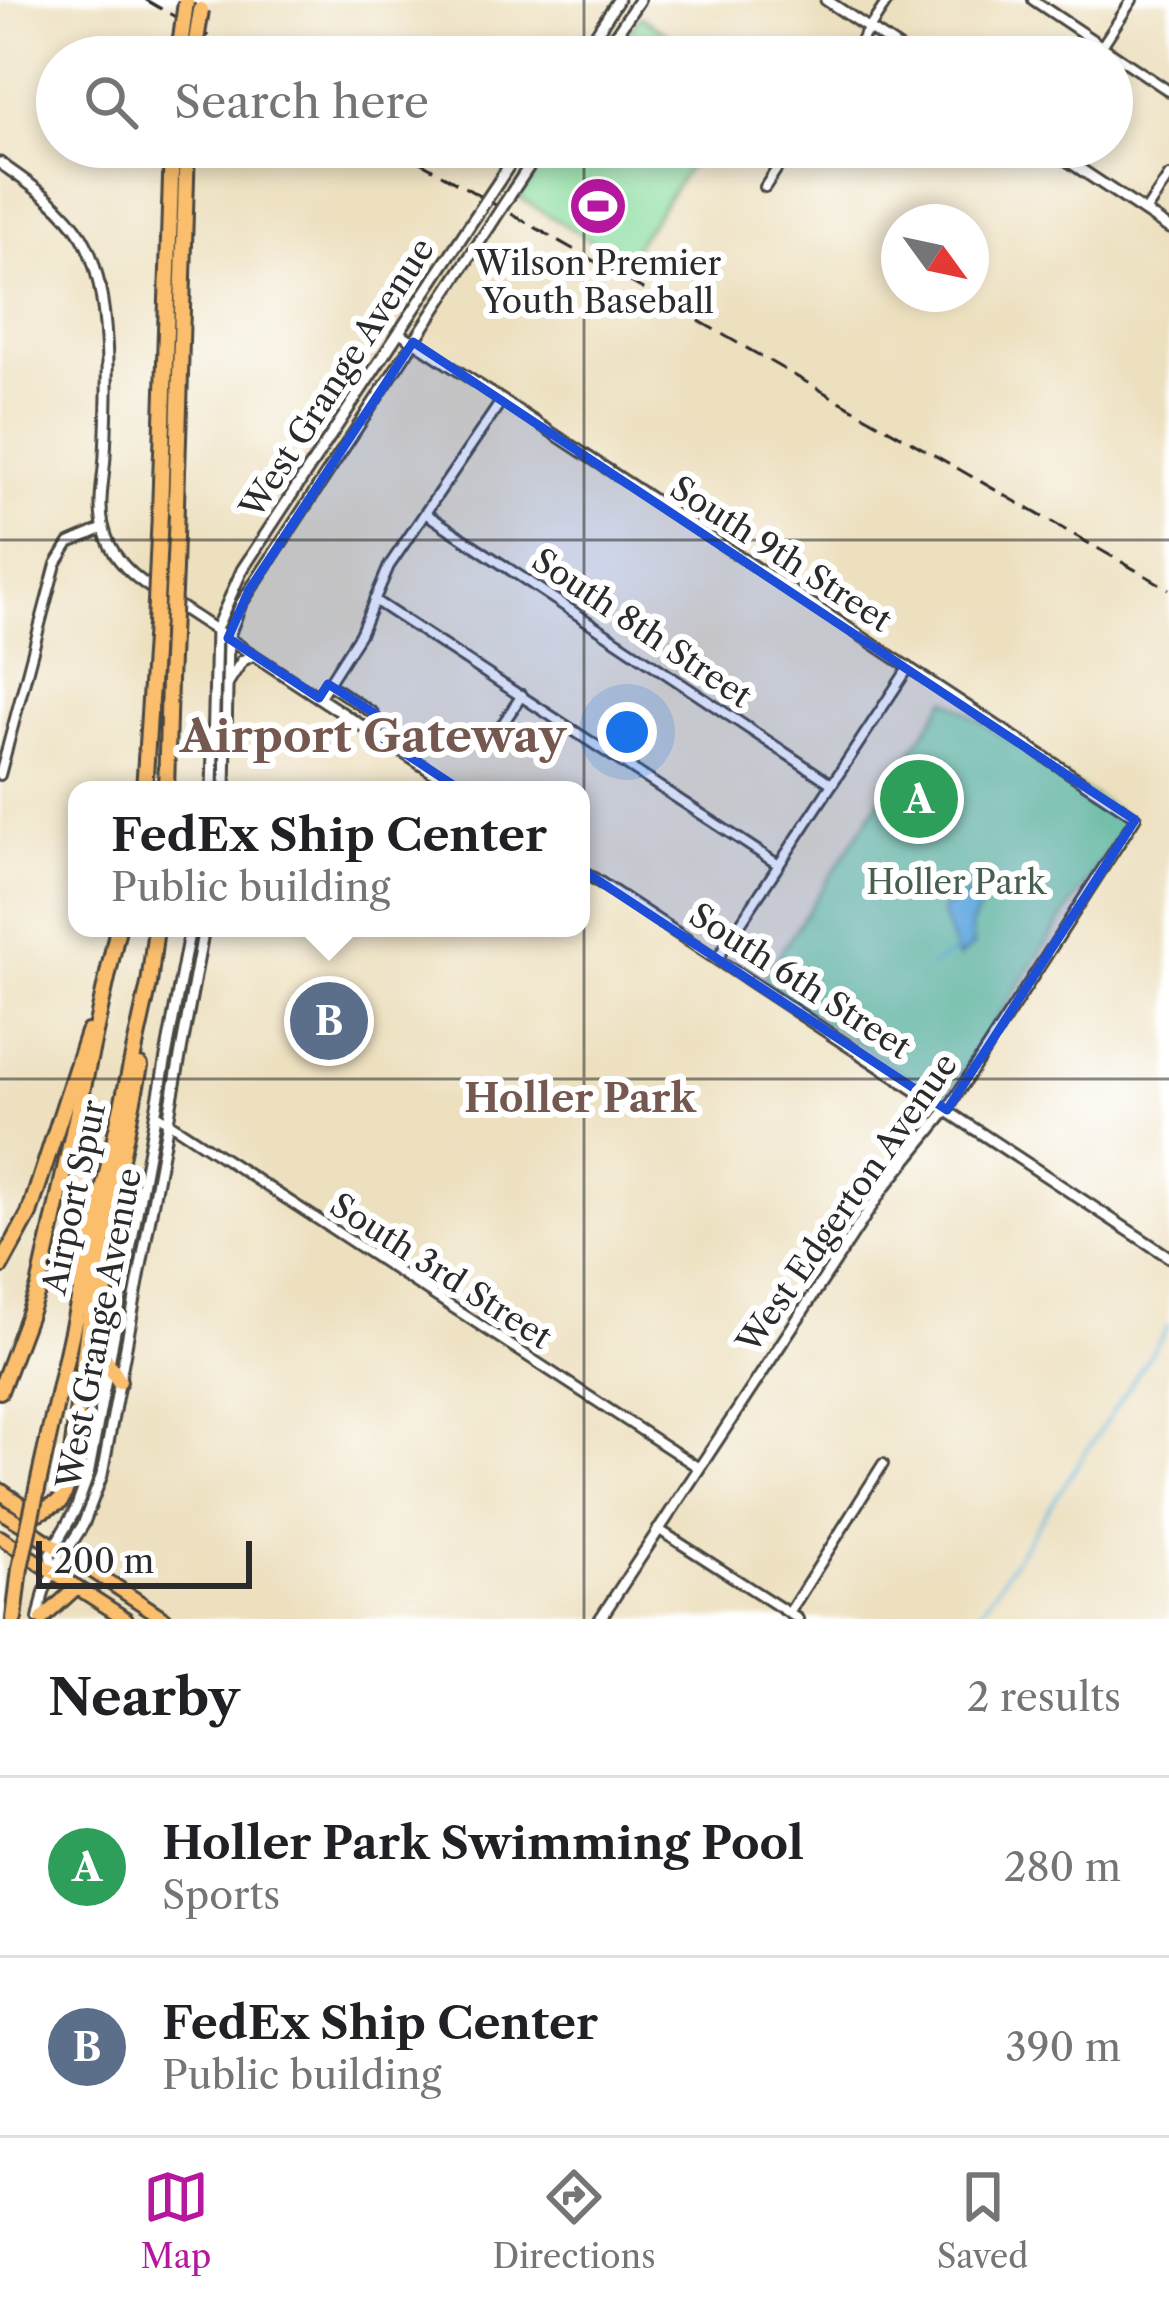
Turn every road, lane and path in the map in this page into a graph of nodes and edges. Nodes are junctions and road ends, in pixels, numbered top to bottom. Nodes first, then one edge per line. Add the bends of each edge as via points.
1 (618, 0) edge
2 (639, 0) edge
3 (826, 0) edge
4 (888, 0) edge
5 (1033, 0) edge
6 (1132, 0) edge
7 (194, 3) edge
8 (869, 28) junction
9 (182, 36) edge
10 (195, 36) edge
11 (597, 36) edge
12 (615, 36) edge
13 (864, 36) edge
14 (881, 36) edge
15 (1087, 36) edge
16 (1109, 36) edge
17 (1133, 67) edge
18 (1169, 91) edge
19 (0, 164) edge
20 (171, 168) edge
21 (186, 168) edge
22 (507, 168) edge
23 (528, 168) edge
24 (777, 168) edge
25 (1079, 168) edge
26 (1169, 176) edge
27 (765, 187) dead end
28 (1145, 212) junction
29 (1169, 229) edge
30 (399, 332) junction
31 (413, 342) junction
32 (502, 400) junction
33 (320, 452) junction
34 (334, 462) junction
35 (425, 514) junction
36 (104, 528) junction
37 (242, 570) junction
38 (256, 579) junction
39 (374, 600) junction
40 (216, 629) junction
41 (228, 638) junction
42 (254, 655) junction
43 (909, 667) junction
44 (328, 683) junction
45 (226, 686) junction
46 (521, 695) junction
47 (319, 698) junction
48 (370, 731) junction
49 (496, 734) dead end
50 (0, 775) edge
51 (145, 781) edge
52 (166, 781) edge
53 (212, 781) edge
54 (225, 781) edge
55 (446, 781) edge
56 (832, 784) junction
57 (1136, 817) joint
58 (779, 865) junction
59 (590, 876) edge
60 (116, 937) edge
61 (155, 937) edge
62 (188, 937) edge
63 (202, 937) edge
64 (717, 959) junction
65 (107, 970) junction
66 (149, 984) junction
67 (165, 1064) junction
68 (178, 1066) junction
69 (946, 1110) junction
70 (156, 1114) junction
71 (168, 1122) junction
72 (117, 1182) junction
73 (1169, 1257) edge
74 (0, 1267) edge
75 (108, 1366) junction
76 (119, 1381) junction
77 (0, 1391) edge
78 (883, 1464) dead end
79 (699, 1468) junction
80 (0, 1491) edge
81 (0, 1510) edge
82 (658, 1529) junction
83 (0, 1537) edge
84 (60, 1550) junction
85 (23, 1558) junction
86 (53, 1572) junction
87 (77, 1587) junction
88 (794, 1616) edge
89 (14, 1619) edge
90 (40, 1619) edge
91 (126, 1619) edge
92 (165, 1619) edge
93 (600, 1619) edge

1 - 11 street
2 - 12 street
3 - 8 street
4 - 8 street
5 - 15 street
6 - 16 street
7 - 9 highway, bridge
7 - 10 highway, bridge
8 - 13 street
8 - 14 street
17 - 18 street
19 - 36 street via 64,212 99,278
20 - 51 highway, bridge
21 - 52 highway, bridge
22 - 30 street, West Grange Avenue, bridge
23 - 31 street, West Grange Avenue, bridge
24 - 27 street
25 - 28 street
26 - 28 street
28 - 29 street
30 - 31 street, South 9th Street
30 - 33 street, West Grange Avenue
31 - 32 street, South 9th Street
31 - 34 street, West Grange Avenue
32 - 35 street
32 - 43 street, South 9th Street
33 - 34 street
33 - 37 street, West Grange Avenue
34 - 38 street, West Grange Avenue
35 - 39 street
35 - 56 street, South 8th Street
36 - 40 street via 128,571
36 - 50 street via 69,543 56,564
37 - 38 street
37 - 40 street, West Grange Avenue
38 - 41 street, West Grange Avenue
39 - 44 street
39 - 46 street
40 - 41 street
40 - 53 street, West Grange Avenue
41 - 42 street
41 - 45 street, West Grange Avenue
42 - 45 street
42 - 47 street
43 - 56 street
43 - 57 street, South 9th Street
44 - 47 street
44 - 48 street via 375,716
45 - 54 street, West Grange Avenue
46 - 49 street
46 - 58 street
47 - 48 street
48 - 55 street
56 - 58 street
57 - 69 street, West Edgerton Avenue
58 - 64 street
59 - 64 street, South 6th Street
60 - 65 highway, Airport Spur
61 - 66 highway, Airport Spur
62 - 67 street, West Grange Avenue
63 - 68 street, West Grange Avenue
64 - 69 street, South 6th Street
65 - 74 highway via 29,1214
65 - 77 highway, Airport Spur via 39,1286
66 - 72 highway
66 - 85 highway, Airport Spur, bridge
67 - 68 street
67 - 70 street, West Grange Avenue
68 - 71 street, West Grange Avenue
69 - 73 street, South 6th Street
69 - 79 street, West Edgerton Avenue via 883,1189
70 - 71 street, South 3rd Street
70 - 75 street, West Grange Avenue
71 - 76 street, West Grange Avenue
71 - 79 street, South 3rd Street
72 - 75 highway via 98,1335
72 - 80 highway via 65,1494 53,1508 33,1510
75 - 76 highway
75 - 84 street, West Grange Avenue via 86,1483
76 - 84 street, West Grange Avenue via 96,1496
78 - 88 street
79 - 82 street, West Edgerton Avenue
81 - 84 main road
82 - 88 street
82 - 93 street, West Edgerton Avenue
83 - 85 main road
84 - 86 street, West Grange Avenue
84 - 92 main road
85 - 86 main road
85 - 89 highway, Airport Spur
86 - 87 main road
86 - 90 street
87 - 90 main road
87 - 91 main road

